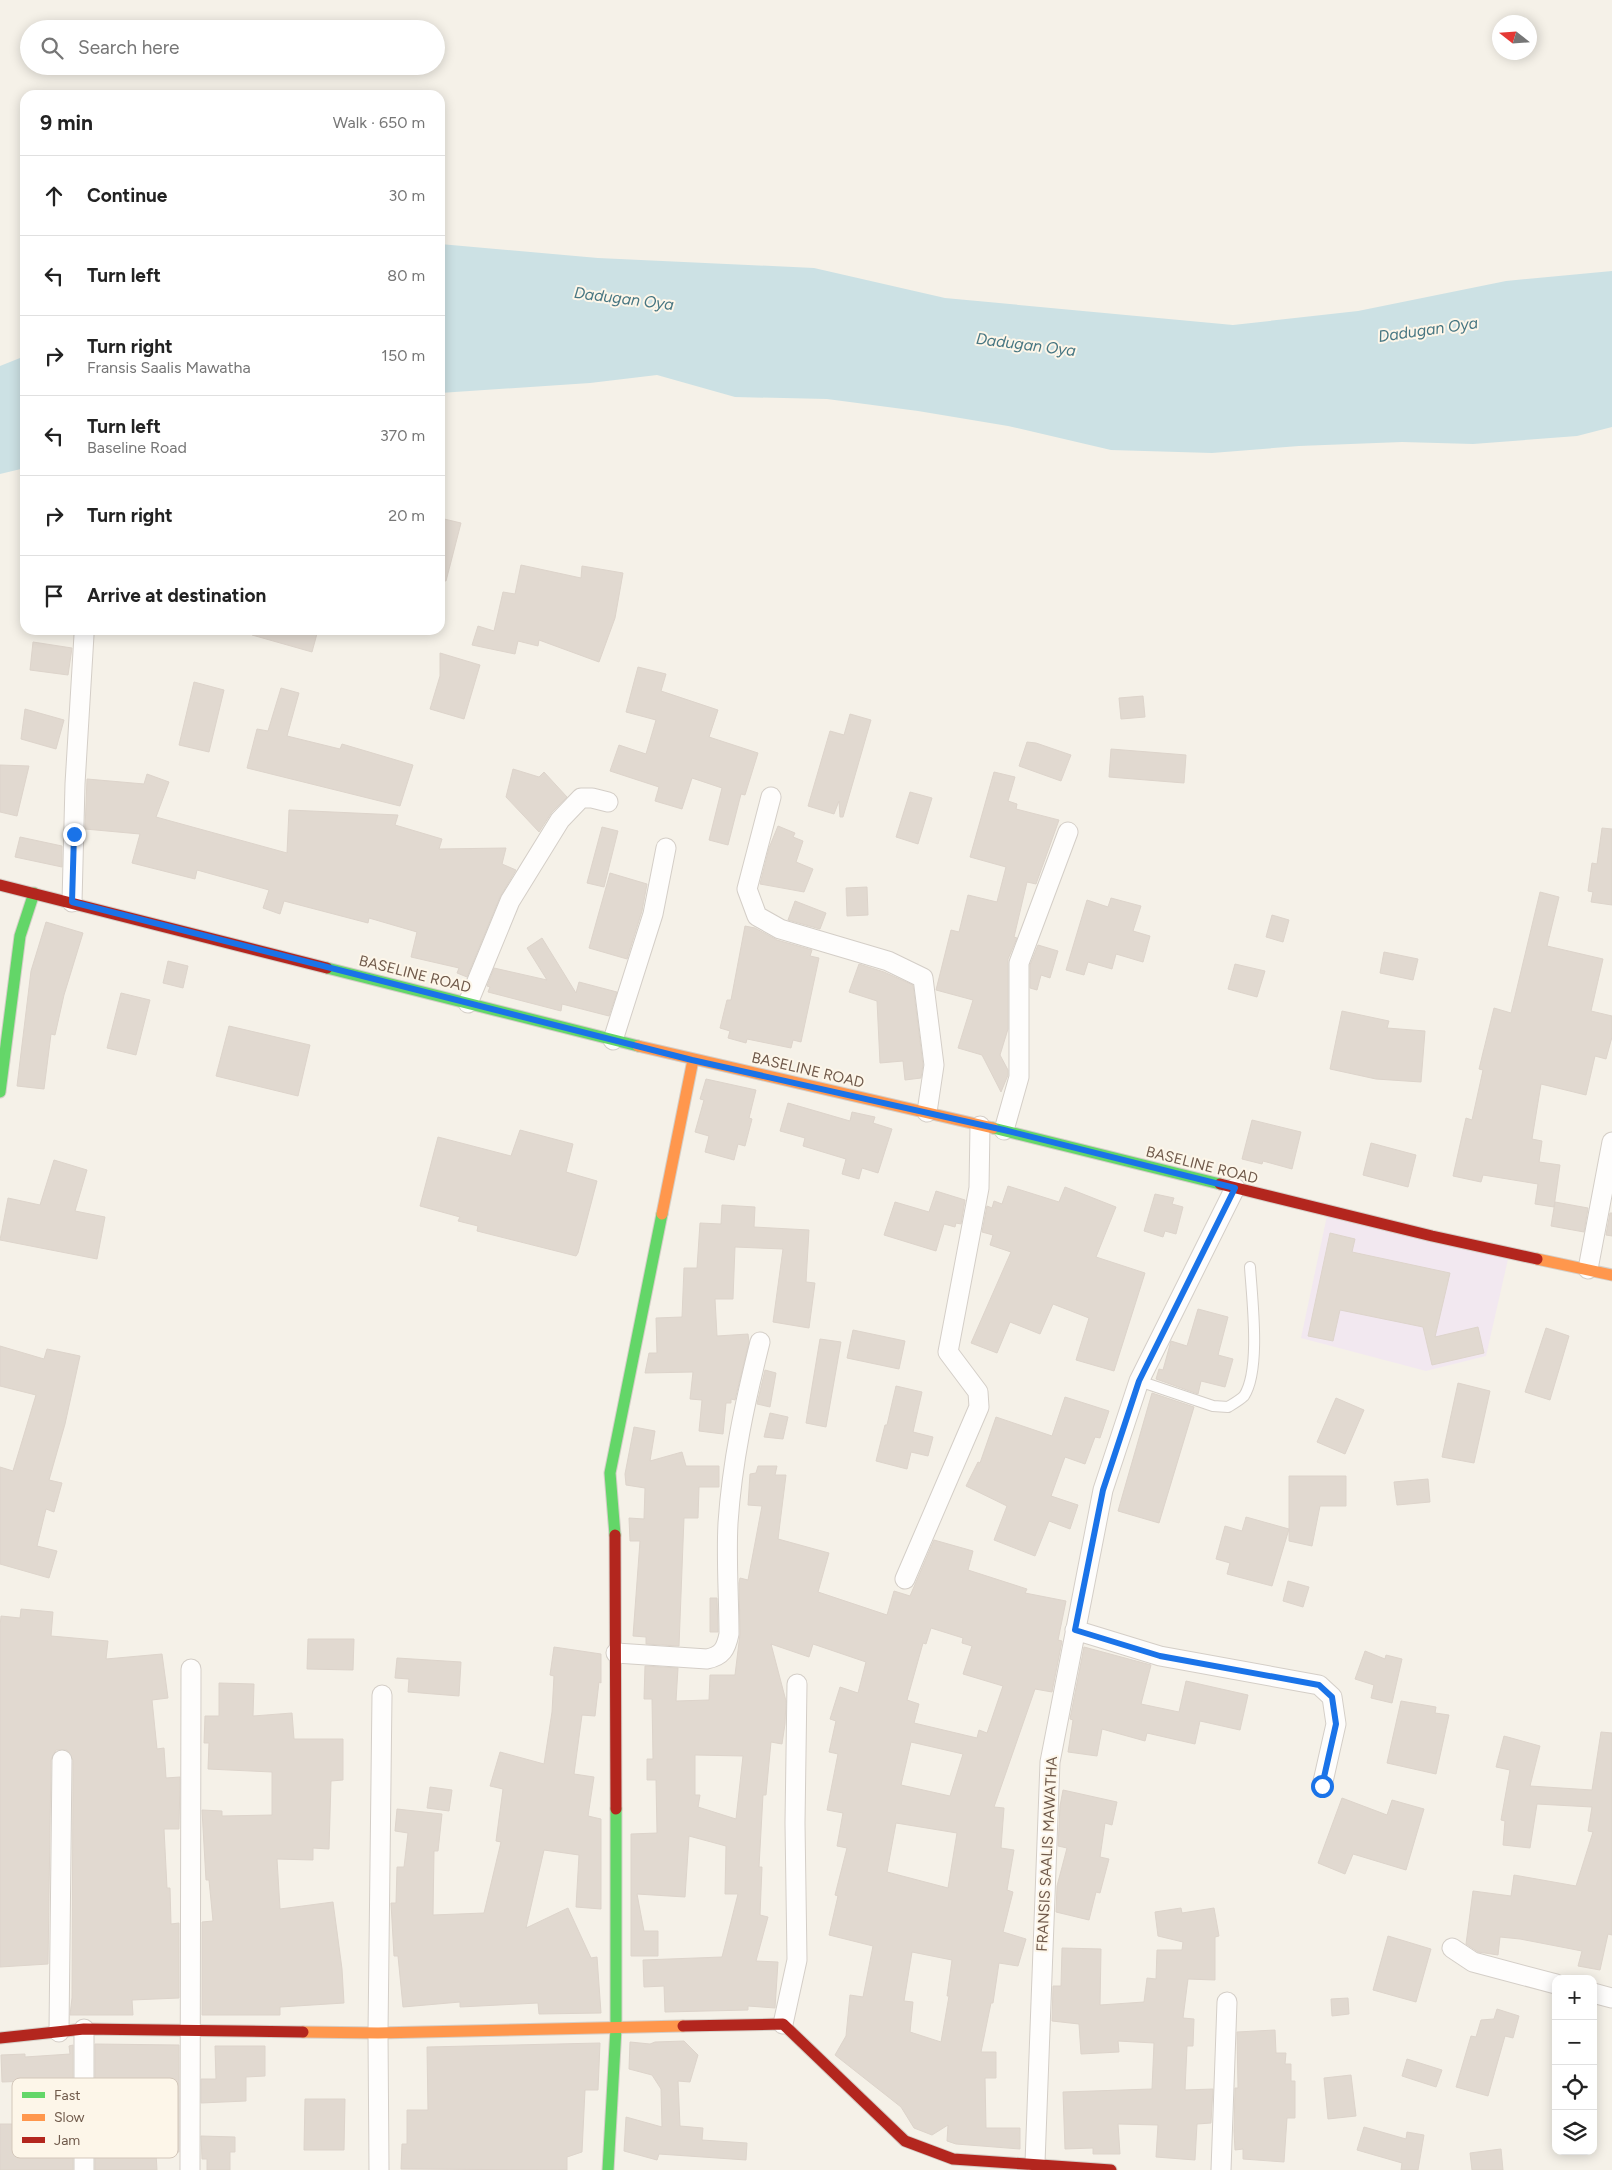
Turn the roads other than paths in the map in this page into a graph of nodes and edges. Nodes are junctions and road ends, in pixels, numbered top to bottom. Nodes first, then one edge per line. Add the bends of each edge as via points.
1 (84, 635) dead end
2 (771, 797) dead end
3 (608, 802) dead end
4 (1068, 832) dead end
5 (666, 848) dead end
6 (0, 885) edge
7 (34, 893) junction
8 (72, 902) junction
9 (468, 1003) junction
10 (614, 1040) junction
11 (692, 1060) junction
12 (0, 1092) edge
13 (927, 1112) junction
14 (980, 1126) junction
15 (1004, 1130) junction
16 (1612, 1142) edge
17 (1235, 1188) junction
18 (1250, 1267) dead end
19 (1588, 1269) junction
20 (1612, 1275) edge
21 (760, 1342) dead end
22 (1139, 1381) junction
23 (905, 1579) dead end
24 (1075, 1630) junction
25 (616, 1653) junction
26 (191, 1669) dead end
27 (797, 1684) dead end
28 (382, 1695) dead end
29 (62, 1760) dead end
30 (1322, 1786) dead end
31 (1452, 1948) dead end
32 (1552, 1983) edge
33 (1597, 1994) edge
34 (1612, 1998) edge
35 (1227, 2002) dead end
36 (783, 2024) junction
37 (616, 2028) junction
38 (84, 2029) junction
39 (189, 2030) junction
40 (59, 2032) junction
41 (378, 2033) junction
42 (0, 2038) edge
43 (84, 2078) edge
44 (1036, 2163) junction
45 (1062, 2168) edge
46 (190, 2170) edge
47 (379, 2170) edge
48 (608, 2170) edge
49 (1111, 2170) edge
50 (1221, 2170) edge

1 - 8 street
2 - 13 street via 747,889 757,916 780,929 888,961 923,978 934,1065
3 - 9 street via 581,798 560,820 510,901
4 - 15 street via 1019,963 1019,1077
5 - 10 street via 652,914
6 - 7 street, BASELINE ROAD
7 - 8 street, BASELINE ROAD
7 - 12 street via 20,936
8 - 9 street, BASELINE ROAD
9 - 10 street, BASELINE ROAD
10 - 11 street, BASELINE ROAD
11 - 13 street, BASELINE ROAD
11 - 25 street via 610,1473 616,1549
13 - 14 street, BASELINE ROAD
14 - 15 street, BASELINE ROAD
14 - 23 street via 980,1188 948,1352 978,1392 979,1406
15 - 17 street, BASELINE ROAD
16 - 19 street
17 - 19 street, BASELINE ROAD via 1432,1236
17 - 22 street, FRANSIS SAALIS MAWATHA
18 - 22 lane via 1254,1359 1250,1382 1243,1397 1228,1407 1213,1406
19 - 20 street, BASELINE ROAD
21 - 25 street via 731,1490 728,1525 729,1634 726,1647 719,1656 707,1659
22 - 24 street, FRANSIS SAALIS MAWATHA via 1103,1490
24 - 30 street via 1160,1656 1319,1685 1332,1697 1336,1724
24 - 44 street, FRANSIS SAALIS MAWATHA via 1050,1762
25 - 37 street
26 - 39 street
27 - 36 street via 797,1960
28 - 41 street
29 - 40 street
31 - 32 street via 1473,1962
33 - 34 street
35 - 50 street
36 - 37 street
36 - 44 street via 905,2141 953,2159
37 - 41 street
37 - 48 street
38 - 39 street
38 - 40 street
38 - 43 street
39 - 41 street
39 - 46 street
40 - 42 street
41 - 47 street
44 - 45 street
45 - 49 street

